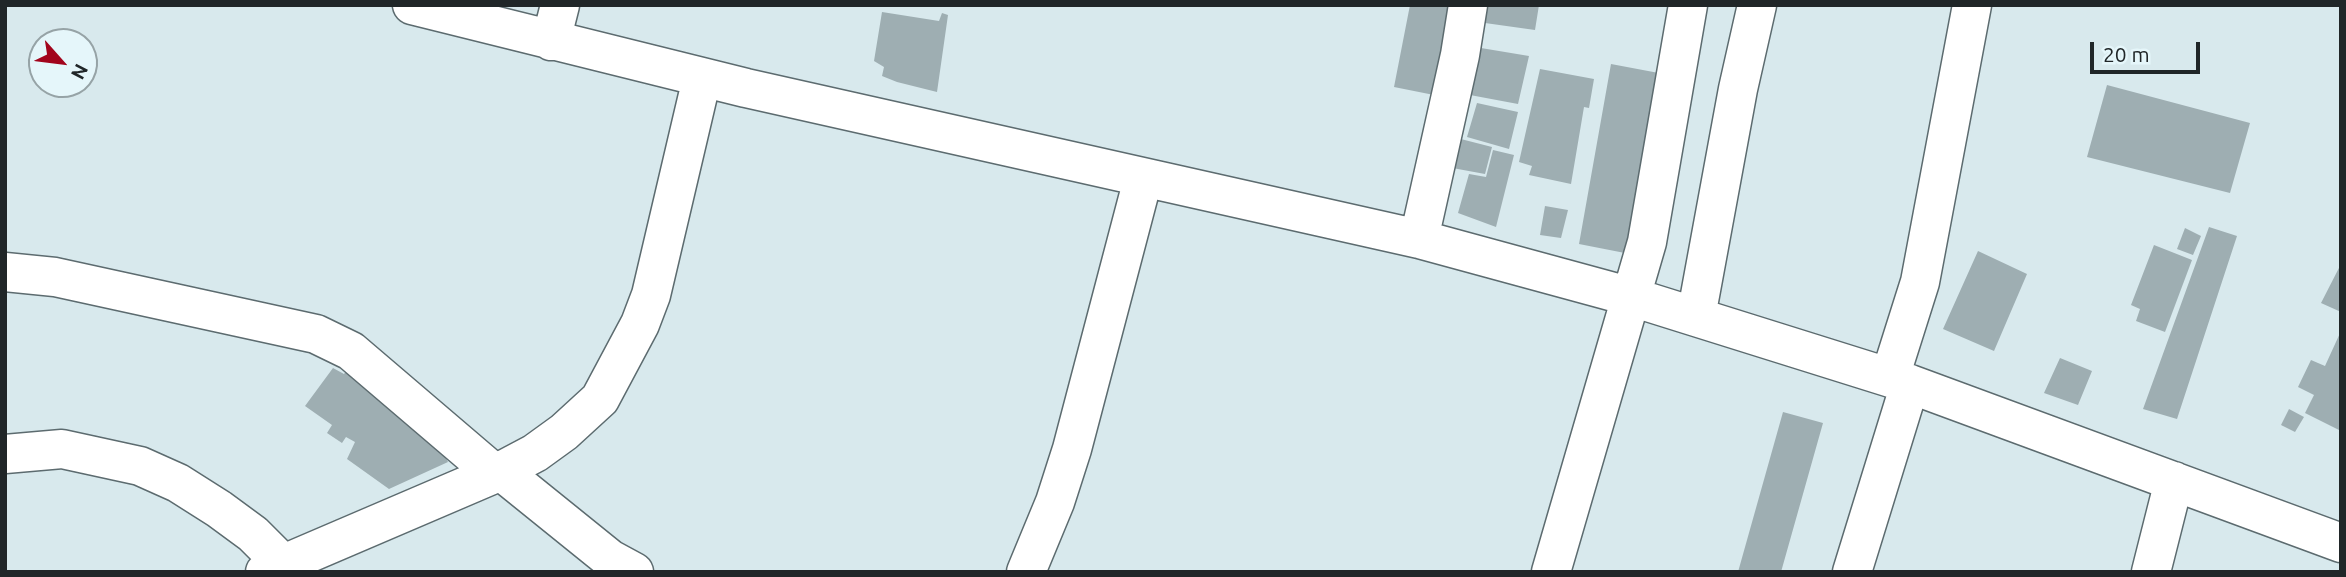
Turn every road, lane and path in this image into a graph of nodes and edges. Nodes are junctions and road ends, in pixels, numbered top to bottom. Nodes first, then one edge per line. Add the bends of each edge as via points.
1 (412, 5) edge
2 (1468, 5) edge
3 (1688, 5) edge
4 (1757, 5) edge
5 (1972, 5) edge
6 (555, 23) edge
7 (702, 78) junction
8 (1143, 179) junction
9 (1419, 239) junction
10 (5, 272) edge
11 (1632, 298) junction
12 (1696, 317) junction
13 (1900, 380) junction
14 (5, 454) edge
15 (498, 472) junction
16 (2174, 481) junction
17 (371, 526) junction
18 (2341, 543) edge
19 (280, 569) edge
20 (324, 572) edge
21 (634, 572) edge
22 (1026, 572) edge
23 (1551, 572) edge
24 (1852, 572) edge
25 (2151, 572) edge

1 - 6 street
2 - 9 street
3 - 11 street via 1647,242
4 - 12 street
5 - 13 street
6 - 7 street
7 - 8 street
7 - 15 street via 651,295 640,324 600,399 535,453
8 - 9 street
8 - 22 street via 1072,449
9 - 11 street
10 - 15 street via 55,277 316,334 351,351
11 - 12 street
11 - 23 street
12 - 13 street
13 - 16 street
13 - 24 street
14 - 19 street via 62,449 140,466 178,483 253,534
15 - 17 street
15 - 21 street via 610,559
16 - 18 street
16 - 25 street
17 - 19 street
17 - 20 street

